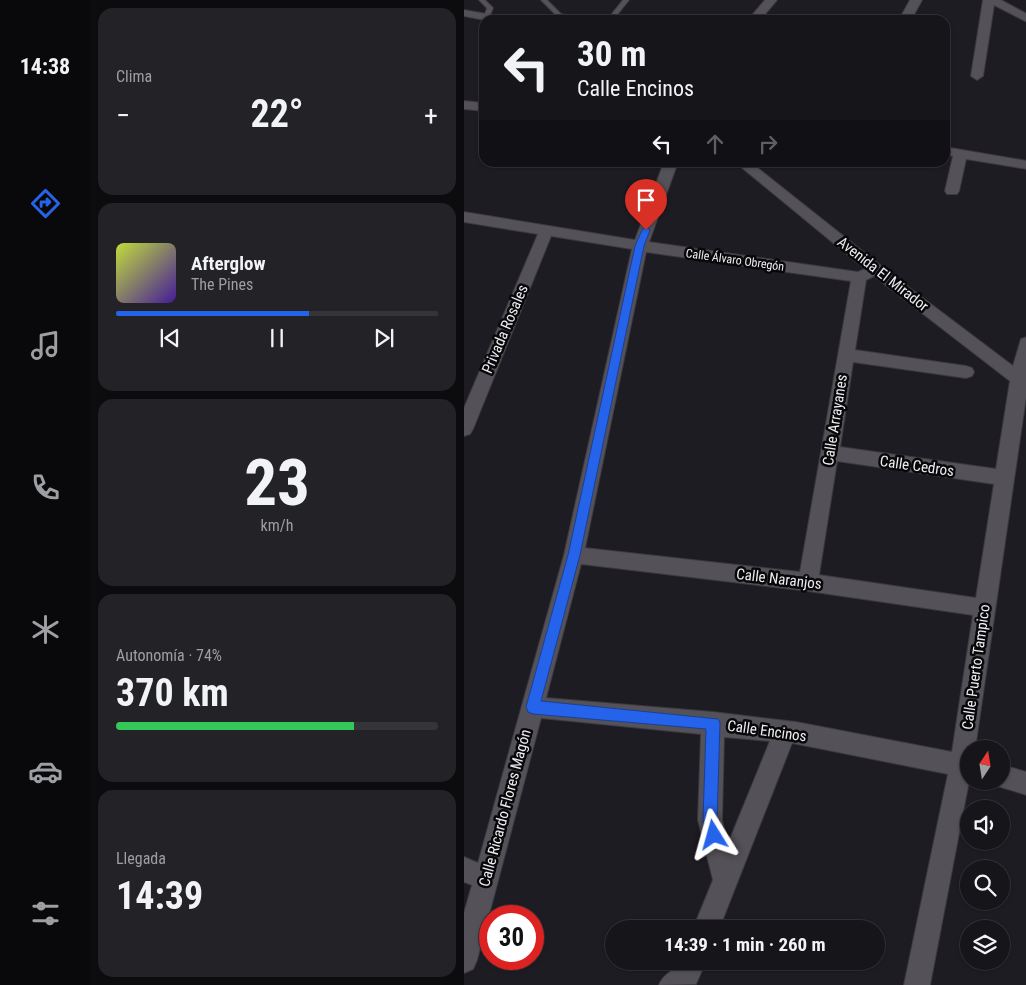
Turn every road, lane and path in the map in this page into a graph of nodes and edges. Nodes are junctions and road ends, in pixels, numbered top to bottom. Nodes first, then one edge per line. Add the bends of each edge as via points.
1 (482, 0) edge
2 (544, 0) edge
3 (626, 0) edge
4 (771, 0) edge
5 (916, 0) edge
6 (991, 0) edge
7 (464, 13) edge
8 (488, 15) edge
9 (559, 15) edge
10 (614, 15) edge
11 (758, 15) edge
12 (907, 15) edge
13 (479, 16) edge
14 (1026, 20) edge
15 (978, 76) dead end
16 (464, 105) edge
17 (479, 106) edge
18 (950, 152) edge
19 (961, 153) junction
20 (1026, 165) edge
21 (669, 167) edge
22 (747, 167) edge
23 (952, 191) dead end
24 (464, 217) edge
25 (547, 229) junction
26 (640, 246) junction
27 (876, 270) junction
28 (859, 277) junction
29 (1026, 342) edge
30 (846, 356) junction
31 (966, 372) dead end
32 (1022, 380) edge
33 (464, 429) edge
34 (830, 453) junction
35 (1004, 478) junction
36 (574, 555) junction
37 (808, 582) junction
38 (984, 608) junction
39 (533, 707) junction
40 (713, 723) junction
41 (785, 732) junction
42 (968, 740) edge
43 (960, 765) edge
44 (1010, 779) edge
45 (1026, 784) edge
46 (960, 788) edge
47 (464, 869) edge
48 (486, 879) junction
49 (726, 882) junction
50 (710, 920) edge
51 (464, 960) edge
52 (689, 970) edge
53 (672, 985) edge
54 (916, 985) edge

1 - 8 lane via 490,8
2 - 9 lane
3 - 10 lane
4 - 11 street
5 - 12 street
6 - 14 street
6 - 15 street
7 - 13 street
16 - 17 street
18 - 19 street
19 - 20 street
19 - 23 street
21 - 26 street, Calle Ricardo Flores Magón
22 - 27 street, Avenida El Mirador
24 - 25 street, Calle Álvaro Obregón
25 - 26 street, Calle Álvaro Obregón
25 - 33 street, Privada Rosales
26 - 28 street, Calle Álvaro Obregón
26 - 36 street, Calle Ricardo Flores Magón
27 - 28 street
27 - 32 street, Avenida El Mirador
28 - 30 street, Calle Arrayanes
29 - 32 street, Calle Puerto Tampico
30 - 31 street
30 - 34 street, Calle Arrayanes
32 - 35 street, Calle Puerto Tampico
34 - 35 street, Calle Cedros
34 - 37 street, Calle Arrayanes
35 - 38 street, Calle Puerto Tampico
36 - 37 street, Calle Naranjos
36 - 39 street, Calle Ricardo Flores Magón
37 - 38 street, Calle Naranjos
38 - 42 street, Calle Puerto Tampico
39 - 40 street, Calle Encinos
39 - 48 street, Calle Ricardo Flores Magón
40 - 41 street, Calle Encinos
40 - 49 street via 710,820
41 - 43 street, Calle Encinos
41 - 49 street
44 - 45 street
46 - 54 street, Calle Puerto Tampico
47 - 48 street
48 - 51 street, Calle Ricardo Flores Magón
49 - 50 street
52 - 53 street via 687,976

